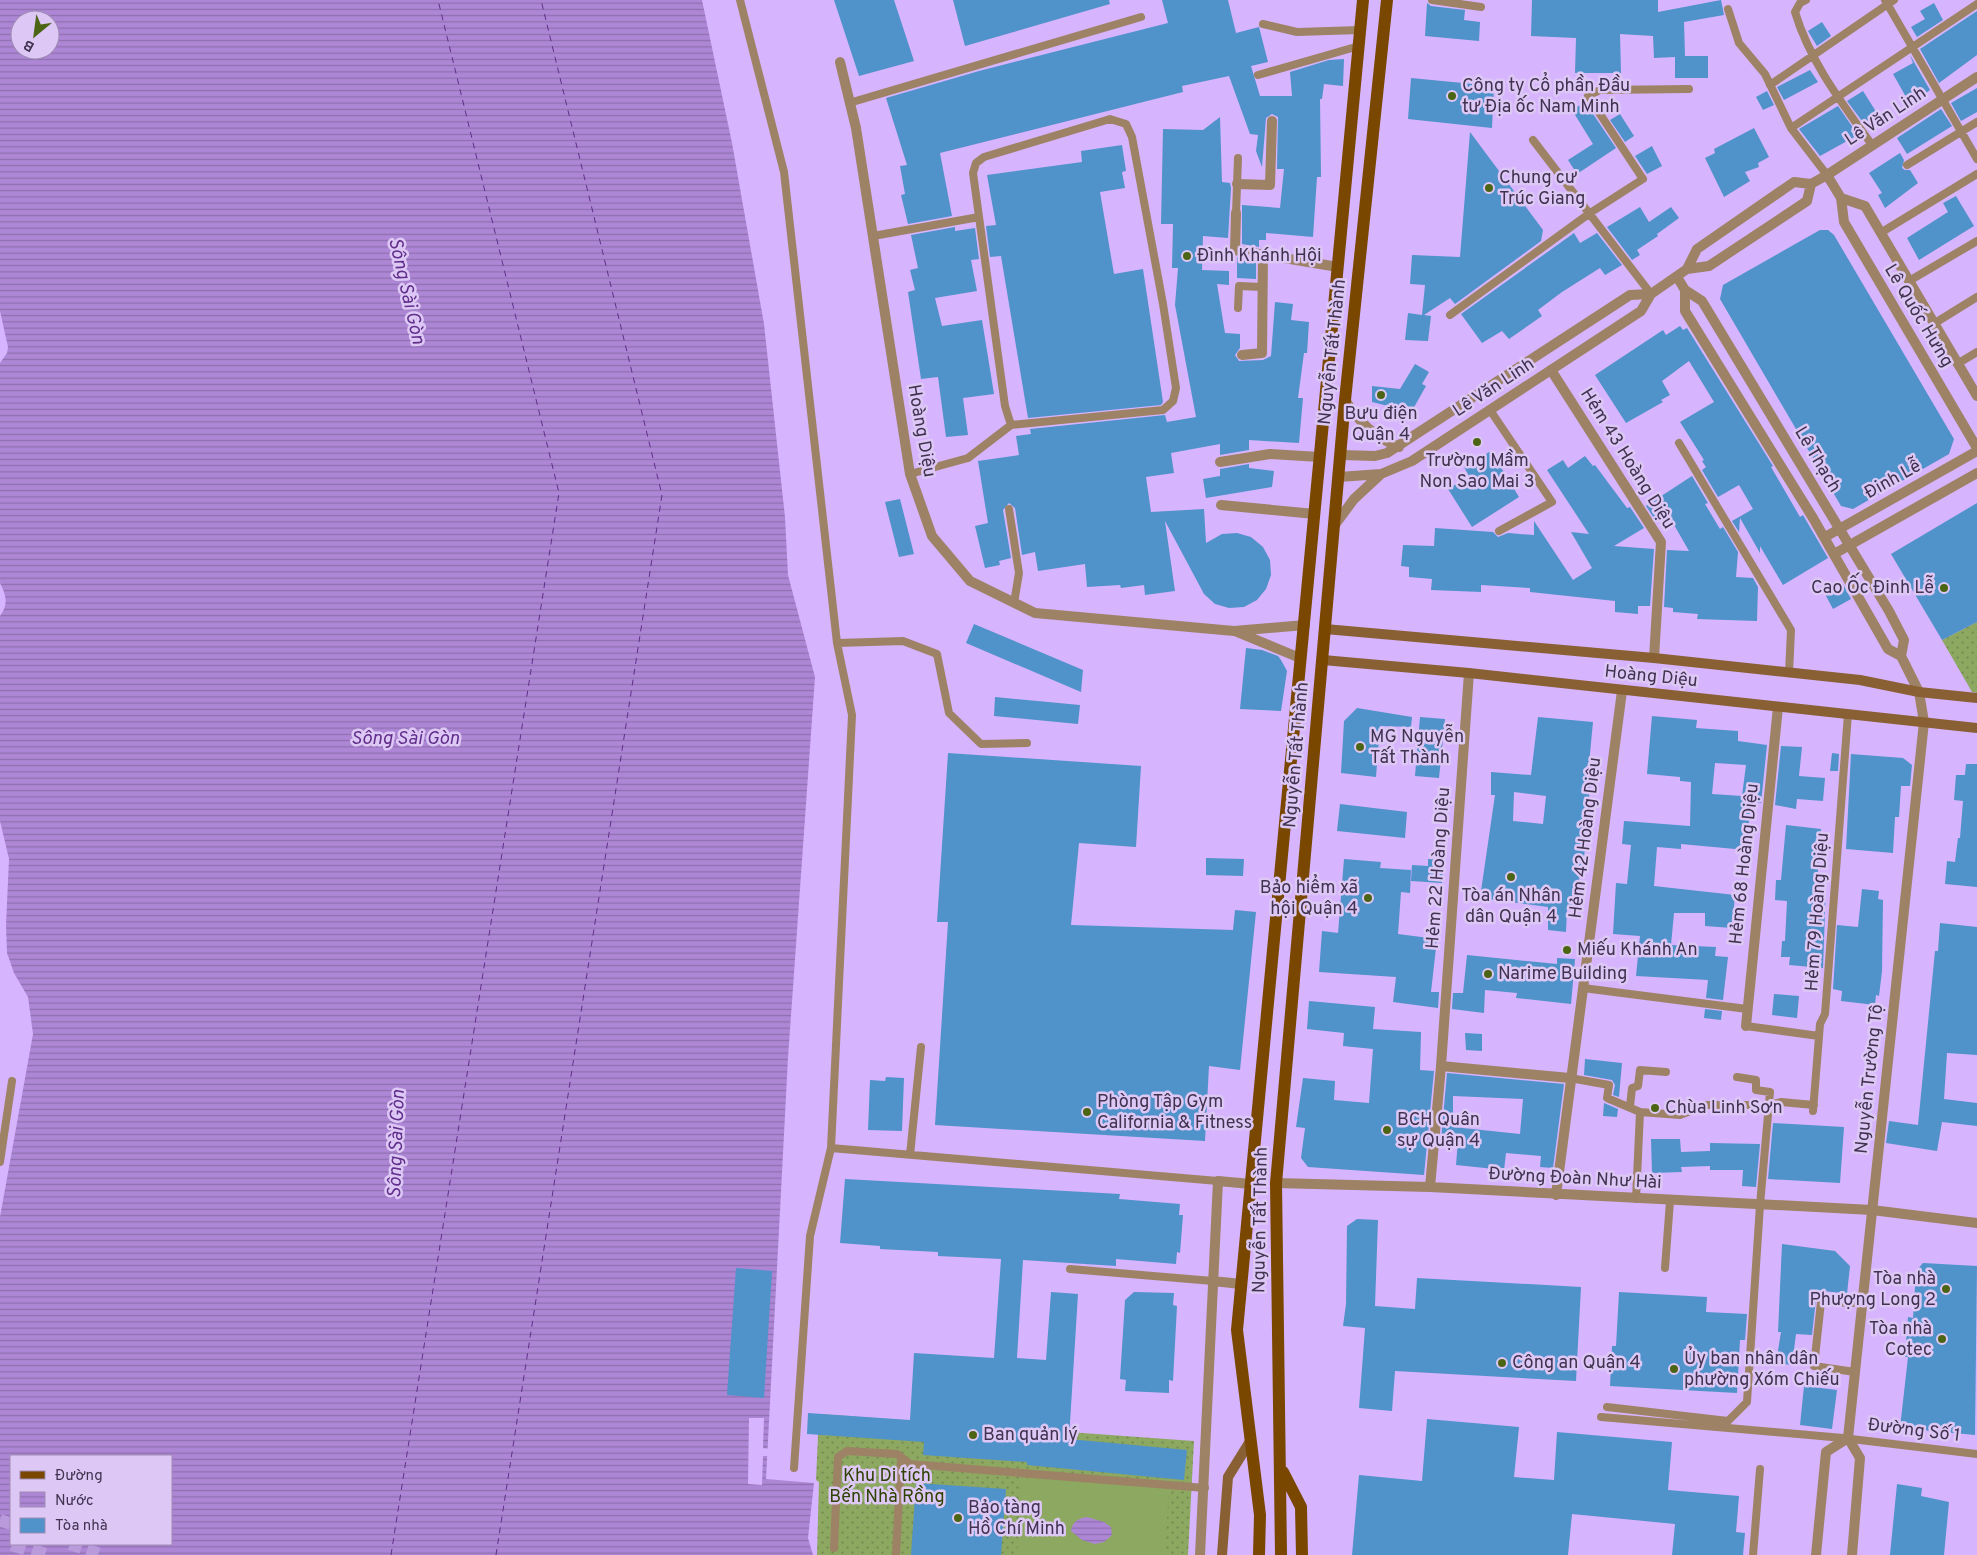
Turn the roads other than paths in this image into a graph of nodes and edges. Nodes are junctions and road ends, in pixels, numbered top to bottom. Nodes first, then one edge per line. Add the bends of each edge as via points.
1 (740, 0) edge
2 (1363, 0) edge
3 (1387, 0) edge
4 (1432, 0) edge
5 (1806, 0) edge
6 (1889, 1) edge
7 (1977, 4) edge
8 (1481, 7) dead end
9 (1728, 9) dead end
10 (1141, 17) dead end
11 (1263, 24) dead end
12 (1360, 30) junction
13 (1359, 46) junction
14 (1913, 46) junction
15 (1813, 56) junction
16 (840, 62) dead end
17 (1258, 75) dead end
18 (1977, 77) edge
19 (1770, 85) junction
20 (1689, 89) dead end
21 (1839, 98) junction
22 (1944, 98) junction
23 (849, 103) junction
24 (1272, 121) dead end
25 (1977, 122) edge
26 (1791, 128) junction
27 (1962, 131) junction
28 (1532, 140) dead end
29 (1872, 145) junction
30 (1238, 158) dead end
31 (1977, 159) edge
32 (1907, 165) dead end
33 (1977, 174) edge
34 (1827, 175) junction
35 (1238, 184) junction
36 (1811, 184) junction
37 (1841, 198) junction
38 (1236, 213) joint
39 (1590, 213) junction
40 (979, 217) junction
41 (1882, 232) junction
42 (874, 236) junction
43 (1977, 241) edge
44 (1263, 254) junction
45 (1338, 267) junction
46 (1687, 269) junction
47 (1677, 277) junction
48 (1909, 281) junction
49 (1262, 287) junction
50 (1685, 290) junction
51 (1651, 294) junction
52 (1977, 297) edge
53 (1238, 308) dead end
54 (1450, 315) dead end
55 (1935, 323) junction
56 (1977, 352) edge
57 (1242, 355) dead end
58 (1957, 364) junction
59 (1551, 370) junction
60 (1977, 396) edge
61 (1346, 400) junction
62 (1490, 410) junction
63 (1011, 425) junction
64 (1679, 443) dead end
65 (1399, 447) junction
66 (1977, 449) edge
67 (1341, 455) junction
68 (1320, 457) junction
69 (1220, 462) dead end
70 (1977, 472) edge
71 (910, 474) junction
72 (1380, 474) junction
73 (1339, 477) junction
74 (1221, 505) dead end
75 (1009, 509) dead end
76 (1315, 514) junction
77 (1334, 526) junction
78 (1840, 529) junction
79 (1499, 531) dead end
80 (1824, 537) junction
81 (1850, 546) junction
82 (1834, 554) junction
83 (1014, 603) junction
84 (1305, 625) junction
85 (1325, 629) junction
86 (1234, 631) junction
87 (837, 643) junction
88 (1901, 656) junction
89 (1300, 658) junction
90 (1654, 658) junction
91 (1322, 660) junction
92 (1469, 673) junction
93 (1789, 673) junction
94 (1622, 691) junction
95 (1918, 692) junction
96 (1977, 698) edge
97 (1778, 707) junction
98 (1848, 714) junction
99 (1924, 722) junction
100 (1977, 728) edge
101 (1027, 743) dead end
102 (1583, 988) junction
103 (1747, 1009) junction
104 (1746, 1026) joint
105 (1819, 1036) junction
106 (921, 1048) dead end
107 (1441, 1066) junction
108 (1666, 1072) dead end
109 (1737, 1077) dead end
110 (1570, 1078) junction
111 (12, 1081) dead end
112 (1630, 1106) junction
113 (1769, 1108) junction
114 (1640, 1112) junction
115 (831, 1148) junction
116 (910, 1155) junction
117 (0, 1162) edge
118 (1218, 1181) junction
119 (1276, 1183) junction
120 (1251, 1184) junction
121 (1430, 1188) junction
122 (1556, 1195) junction
123 (1636, 1199) junction
124 (1670, 1201) junction
125 (1760, 1205) junction
126 (1872, 1210) junction
127 (1977, 1223) edge
128 (1665, 1268) dead end
129 (1070, 1269) dead end
130 (1213, 1281) junction
131 (1241, 1284) junction
132 (1862, 1303) junction
133 (1855, 1372) junction
134 (1606, 1407) dead end
135 (1601, 1417) dead end
136 (1848, 1438) junction
137 (1249, 1443) junction
138 (1977, 1454) edge
139 (901, 1457) junction
140 (794, 1468) dead end
141 (1281, 1468) junction
142 (1760, 1469) dead end
143 (1205, 1488) junction
144 (834, 1548) dead end
145 (896, 1555) edge
146 (1200, 1555) edge
147 (1222, 1555) edge
148 (1260, 1555) edge
149 (1281, 1555) edge
150 (1302, 1555) edge
151 (1753, 1555) edge
152 (1816, 1555) edge
153 (1852, 1555) edge

1 - 87 lane via 784,172
2 - 12 main road, Nguyễn Tất Thành
3 - 61 main road, Nguyễn Tất Thành
4 - 8 lane
5 - 15 lane via 1795,12
6 - 14 lane
6 - 15 lane
7 - 14 lane
9 - 19 lane via 1739,43 1765,74
10 - 23 lane
11 - 12 lane via 1297,32
12 - 13 main road, Nguyễn Tất Thành
13 - 17 lane
13 - 45 main road, Nguyễn Tất Thành
14 - 21 lane
14 - 22 lane
15 - 19 lane
15 - 21 lane
16 - 23 street, Hoàng Diệu
18 - 22 street, Lê Văn Linh
19 - 26 lane
20 - 39 lane via 1600,90 1588,96 1643,179
21 - 26 lane
21 - 29 lane
22 - 27 lane
22 - 29 street, Lê Văn Linh
23 - 42 street, Hoàng Diệu
24 - 35 street via 1270,185
25 - 27 lane
26 - 34 lane
27 - 31 lane
27 - 32 lane
28 - 39 lane
29 - 34 street, Lê Văn Linh
30 - 35 lane
33 - 41 lane
34 - 36 street, Lê Văn Linh
34 - 37 street, Lê Quốc Hưng
35 - 38 lane
36 - 46 street, Lê Văn Linh via 1807,201 1709,266
36 - 46 street, Lê Văn Linh via 1794,182 1697,249
37 - 41 street, Lê Quốc Hưng via 1865,206
37 - 66 street, Lê Quốc Hưng via 1844,222
38 - 44 street via 1235,250
39 - 51 lane
39 - 54 lane
40 - 42 lane
40 - 63 lane via 1005,406
40 - 63 lane via 973,173 976,163 984,157 1110,119 1126,124 1132,137 1163,304 1176,388 1173,401 1163,410
41 - 48 street, Lê Quốc Hưng
42 - 71 street, Hoàng Diệu
43 - 48 lane
44 - 45 street
44 - 49 street
45 - 68 main road, Nguyễn Tất Thành
46 - 47 street, Lê Văn Linh
47 - 50 street, Lê Thạch
47 - 51 street, Lê Văn Linh
48 - 55 street, Lê Quốc Hưng
49 - 53 lane via 1238,286
49 - 57 street via 1262,353
50 - 78 street, Lê Thạch via 1702,301
50 - 80 street, Lê Thạch via 1685,311
51 - 59 street, Lê Văn Linh via 1641,311
51 - 65 street, Lê Văn Linh via 1630,295
52 - 55 lane
55 - 58 street, Lê Quốc Hưng
56 - 58 lane
58 - 60 street, Lê Quốc Hưng
59 - 62 street, Lê Văn Linh
59 - 90 street, Hẻm 43 Hoàng Diệu via 1661,542
61 - 65 street via 1369,432
61 - 67 main road, Nguyễn Tất Thành
62 - 72 street, Lê Văn Linh via 1412,461
62 - 79 lane via 1552,502
63 - 71 lane via 968,458
64 - 93 lane via 1790,630
65 - 67 street, Lê Văn Linh via 1375,456
66 - 78 street, Ðinh Lễ
67 - 73 main road, Nguyễn Tất Thành
68 - 69 street via 1270,454
68 - 76 main road, Nguyễn Tất Thành
70 - 81 street, Ðinh Lễ
71 - 83 street, Hoàng Diệu via 932,536 970,581
72 - 73 street, Lê Văn Linh
72 - 77 street via 1354,499
73 - 77 main road, Nguyễn Tất Thành
74 - 76 street
75 - 83 lane via 1019,573
76 - 84 main road, Nguyễn Tất Thành
77 - 85 main road, Nguyễn Tất Thành
78 - 80 street, Ðinh Lễ
78 - 81 street, Lê Thạch
80 - 82 street, Lê Thạch
81 - 82 street, Ðinh Lễ
81 - 88 street, Lê Thạch via 1904,640
82 - 88 street, Lê Thạch via 1888,649
83 - 86 street, Hoàng Diệu via 1035,613
84 - 85 main road
84 - 86 street, Hoàng Diệu
84 - 89 main road, Nguyễn Tất Thành
85 - 90 main road, Hoàng Diệu
85 - 91 main road, Nguyễn Tất Thành
86 - 89 street, Hoàng Diệu
87 - 101 lane via 903,640 937,654 949,713 981,744
87 - 115 lane via 852,715
88 - 95 street, Lê Thạch
89 - 91 main road
89 - 120 main road, Nguyễn Tất Thành
90 - 93 main road, Hoàng Diệu
91 - 92 main road, Hoàng Diệu
91 - 119 main road, Nguyễn Tất Thành
92 - 94 main road, Hoàng Diệu
92 - 107 street, Hẻm 22 Hoàng Diệu
93 - 95 main road, Hoàng Diệu via 1860,680
94 - 97 main road, Hoàng Diệu
94 - 102 street, Hẻm 42 Hoàng Diệu
95 - 96 main road, Hoàng Diệu
95 - 99 street, Nguyễn Trường Tộ
97 - 98 main road, Hoàng Diệu
97 - 103 street, Hẻm 68 Hoàng Diệu
98 - 99 main road, Hoàng Diệu
98 - 105 lane, Hẻm 79 Hoàng Diệu via 1825,1014
99 - 100 main road, Hoàng Diệu
99 - 126 street, Nguyễn Trường Tộ
102 - 103 lane
102 - 110 street, Hẻm 42 Hoàng Diệu
103 - 104 street, Hẻm 68 Hoàng Diệu
104 - 105 lane
105 - 113 lane, Hẻm 79 Hoàng Diệu via 1814,1108 1781,1102
106 - 116 lane
107 - 110 street
107 - 121 street, Hẻm 22 Hoàng Diệu
108 - 112 lane via 1640,1070 1638,1086 1632,1088
109 - 113 lane via 1756,1080 1756,1090 1770,1092
110 - 112 lane via 1609,1085 1607,1098
110 - 122 street, Hẻm 42 Hoàng Diệu
111 - 117 lane
112 - 114 lane
113 - 114 lane via 1731,1104 1707,1105 1680,1115
113 - 125 lane
114 - 123 lane
115 - 116 lane
115 - 140 lane via 810,1236
116 - 118 lane
118 - 120 street
118 - 130 street
119 - 121 street, Đường Đoàn Như Hài
119 - 141 main road, Nguyễn Tất Thành
120 - 131 main road, Nguyễn Tất Thành
121 - 122 street, Đường Đoàn Như Hài
122 - 123 street, Đường Đoàn Như Hài
123 - 124 street, Đường Đoàn Như Hài
124 - 125 street, Đường Đoàn Như Hài
124 - 128 lane
125 - 126 street, Đường Đoàn Như Hài
125 - 134 lane via 1747,1402 1728,1421
126 - 127 street, Đường Đoàn Như Hài
126 - 132 street, Nguyễn Trường Tộ
129 - 130 lane
130 - 131 street
130 - 143 street
131 - 137 main road, Nguyễn Tất Thành via 1237,1330
132 - 133 street, Nguyễn Trường Tộ
132 - 133 lane via 1821,1302 1814,1366
133 - 136 street, Nguyễn Trường Tộ
135 - 136 lane, Đường Số 1
136 - 138 lane, Đường Số 1
136 - 152 street via 1826,1452
136 - 153 street via 1860,1458
137 - 147 main road via 1228,1477
137 - 148 main road, Nguyễn Tất Thành via 1260,1515
139 - 143 lane via 910,1464
139 - 144 lane via 897,1454 847,1451 838,1457
139 - 145 lane
141 - 149 main road, Nguyễn Tất Thành
141 - 150 main road via 1301,1507
142 - 151 lane
143 - 146 street

